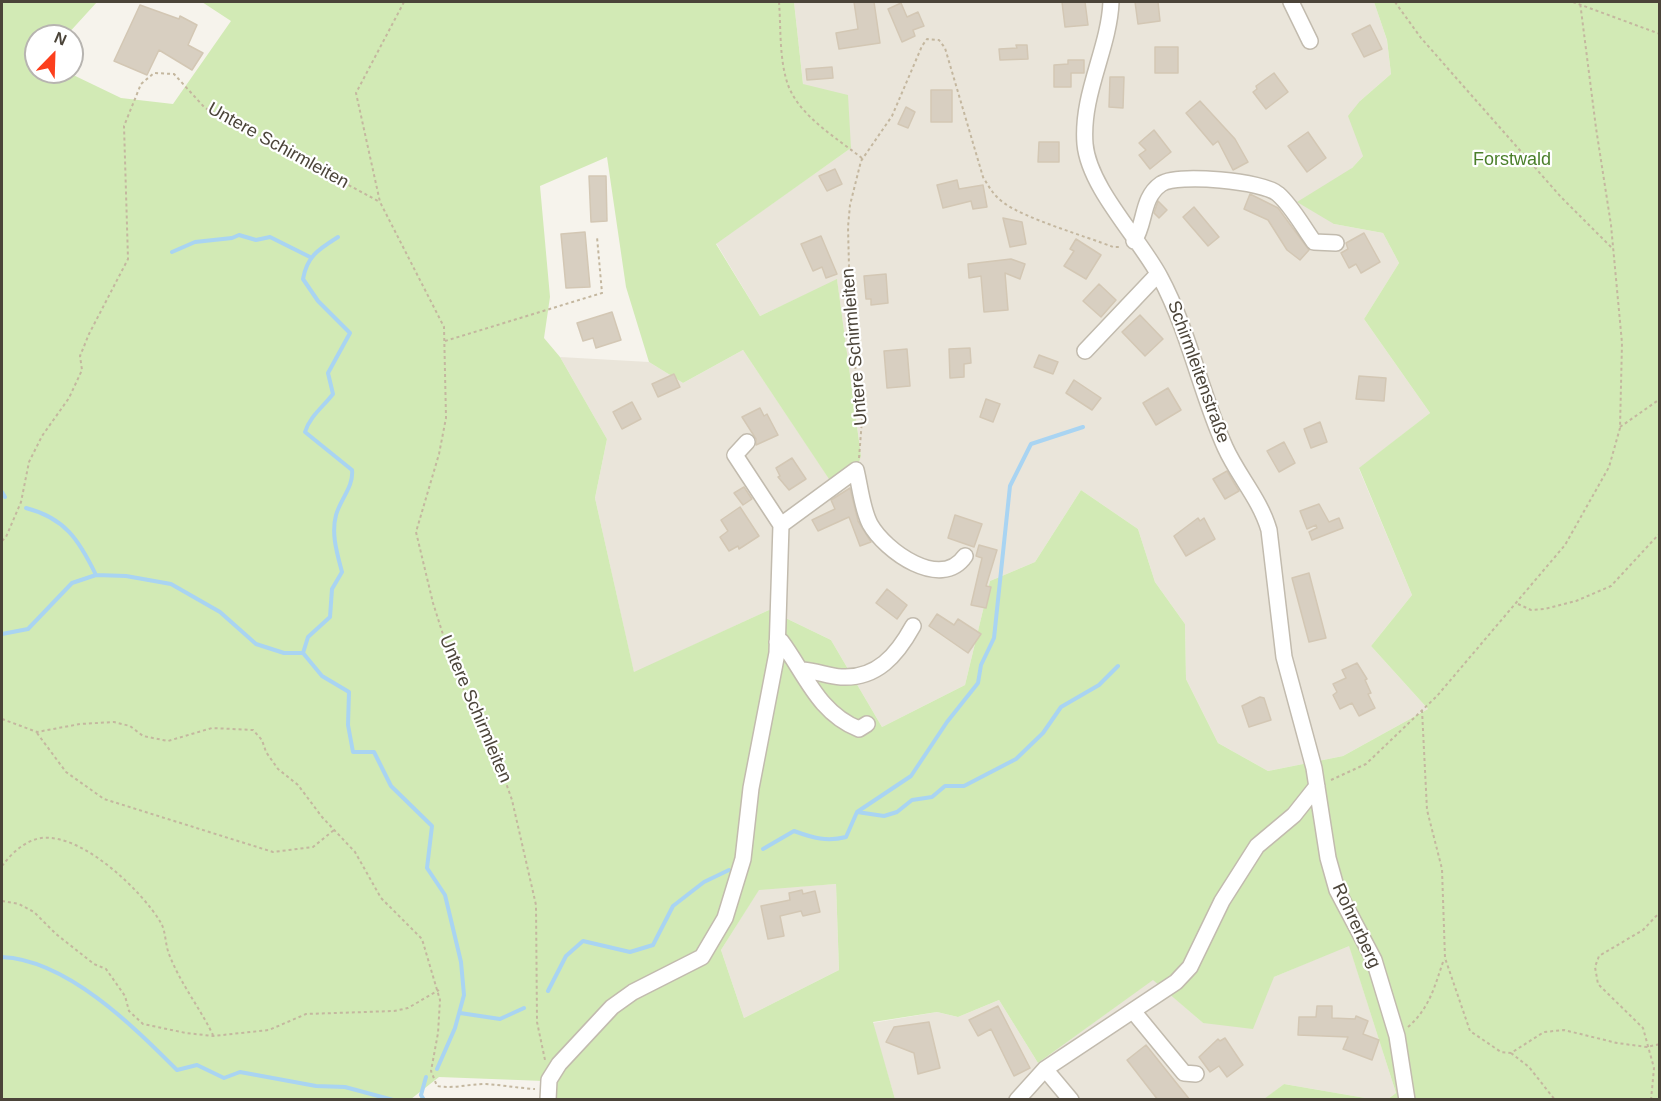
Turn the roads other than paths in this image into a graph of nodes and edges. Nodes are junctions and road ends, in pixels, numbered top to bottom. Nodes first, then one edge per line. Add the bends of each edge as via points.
1 (1111, 2) edge
2 (1291, 2) edge
3 (1310, 41) dead end
4 (1134, 241) junction
5 (1336, 243) dead end
6 (1158, 274) junction
7 (1085, 351) dead end
8 (747, 442) dead end
9 (781, 525) junction
10 (965, 555) dead end
11 (913, 626) dead end
12 (777, 642) junction
13 (803, 670) junction
14 (867, 724) dead end
15 (1317, 786) junction
16 (1133, 1011) junction
17 (1045, 1069) junction
18 (1196, 1074) dead end
19 (548, 1090) edge
20 (1017, 1100) edge
21 (1071, 1100) edge
22 (1407, 1100) edge

1 - 4 street, Schirmleitenstraße via 1089,93 1085,145 1096,176
2 - 3 street
4 - 5 street via 1150,195 1162,183 1206,179 1277,192 1314,242
4 - 6 street, Schirmleitenstraße
6 - 7 street
6 - 15 street, Schirmleitenstraße via 1175,306 1226,449 1264,513 1284,657
8 - 9 street via 735,455
9 - 10 street via 856,470 869,523 888,546 932,570 944,570
9 - 12 street
11 - 13 street via 887,663 867,674 842,677
12 - 13 street via 781,640
12 - 19 street via 751,788 743,859 725,918 702,957 612,1007 560,1064
13 - 14 street via 812,692 826,709 859,729
15 - 16 street via 1294,815 1257,846 1222,901 1190,967 1176,982
15 - 22 street, Rohrerberg via 1337,890 1374,960 1397,1036
16 - 17 street
16 - 18 street via 1184,1073
17 - 20 street
17 - 21 street

